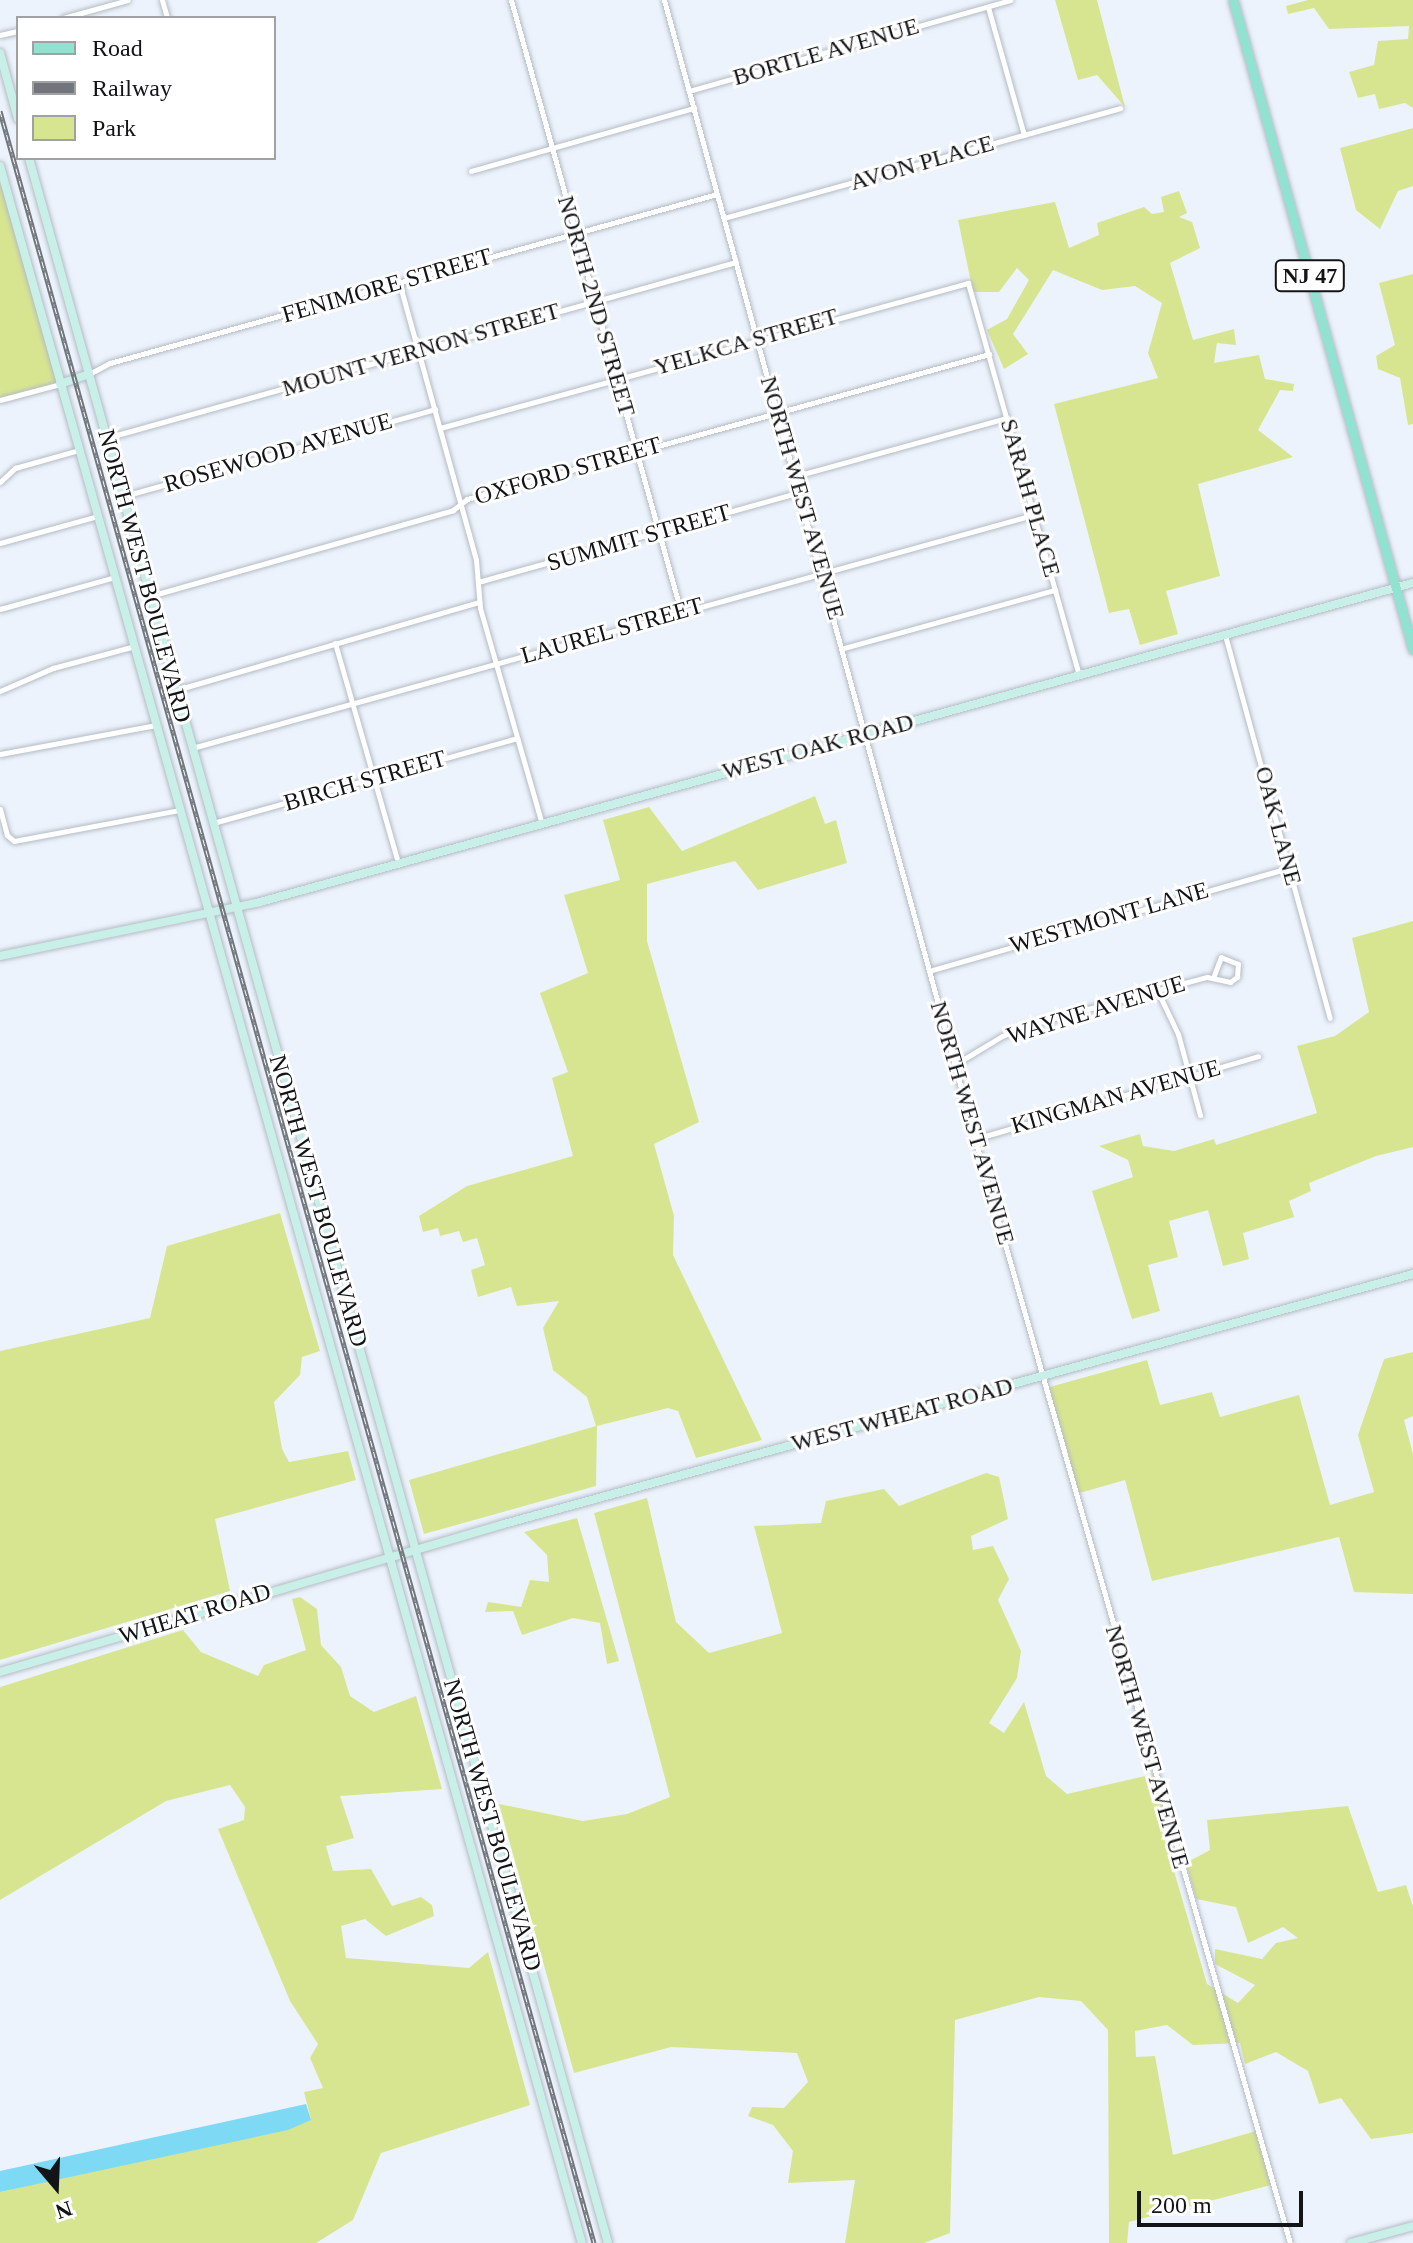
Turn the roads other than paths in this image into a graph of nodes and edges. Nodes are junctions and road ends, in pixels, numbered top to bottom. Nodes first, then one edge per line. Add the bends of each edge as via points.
1 (128, 0) edge
2 (511, 0) edge
3 (664, 0) edge
4 (1010, 0) edge
5 (1233, 0) edge
6 (987, 6) junction
7 (70, 16) edge
8 (0, 53) edge
9 (689, 91) junction
10 (694, 108) junction
11 (1120, 108) dead end
12 (16, 112) edge
13 (1024, 135) junction
14 (552, 149) junction
15 (30, 160) edge
16 (0, 166) edge
17 (471, 171) dead end
18 (717, 194) junction
19 (724, 218) junction
20 (576, 233) junction
21 (736, 262) junction
22 (399, 282) junction
23 (595, 302) junction
24 (981, 320) joint
25 (757, 339) junction
26 (418, 351) junction
27 (989, 354) junction
28 (89, 374) junction
29 (616, 379) junction
30 (60, 384) junction
31 (0, 400) edge
32 (435, 409) junction
33 (778, 412) junction
34 (1007, 418) junction
35 (440, 428) junction
36 (106, 438) junction
37 (79, 450) junction
38 (636, 452) junction
39 (796, 476) junction
40 (0, 482) edge
41 (800, 492) junction
42 (122, 497) junction
43 (461, 503) junction
44 (1033, 515) junction
45 (98, 516) junction
46 (658, 532) junction
47 (0, 543) edge
48 (822, 572) junction
49 (115, 577) junction
50 (478, 582) junction
51 (1413, 583) edge
52 (1396, 587) junction
53 (1055, 590) junction
54 (149, 596) junction
55 (479, 602) junction
56 (0, 609) edge
57 (681, 612) junction
58 (1225, 635) junction
59 (335, 643) junction
60 (135, 646) junction
61 (844, 648) junction
62 (1413, 650) edge
63 (495, 664) junction
64 (1079, 675) junction
65 (176, 690) junction
66 (0, 691) edge
67 (353, 704) junction
68 (157, 725) junction
69 (866, 733) junction
70 (517, 738) junction
71 (192, 748) junction
72 (0, 754) edge
73 (373, 779) junction
74 (0, 809) edge
75 (181, 810) junction
76 (213, 823) junction
77 (542, 824) junction
78 (398, 863) junction
79 (1289, 868) junction
80 (236, 908) junction
81 (210, 914) junction
82 (0, 956) edge
83 (929, 971) junction
84 (1214, 975) dead end
85 (1157, 990) junction
86 (1330, 1018) dead end
87 (1258, 1056) dead end
88 (954, 1065) junction
89 (1188, 1076) junction
90 (1200, 1115) dead end
91 (975, 1139) junction
92 (1413, 1274) edge
93 (1044, 1376) junction
94 (415, 1549) junction
95 (390, 1556) junction
96 (0, 1672) edge
97 (1413, 2226) edge
98 (582, 2243) edge
99 (608, 2243) edge
100 (1290, 2243) edge
101 (1351, 2243) edge

1 - 7 street
2 - 14 street, NORTH 2ND STREET
3 - 9 street, NORTH WEST AVENUE
4 - 6 street, BORTLE AVENUE
5 - 52 main road, NJ 47
6 - 9 street, BORTLE AVENUE
6 - 13 street
8 - 12 main road
9 - 10 street, NORTH WEST AVENUE
10 - 14 street
10 - 18 street, NORTH WEST AVENUE
11 - 13 street, AVON PLACE
13 - 19 street, AVON PLACE
14 - 17 street
14 - 20 street, NORTH 2ND STREET
15 - 28 main road, NORTH WEST BOULEVARD
16 - 30 main road
18 - 19 street, NORTH WEST AVENUE
18 - 20 street, FENIMORE STREET
19 - 21 street, NORTH WEST AVENUE
20 - 22 street, FENIMORE STREET
20 - 23 street, NORTH 2ND STREET
21 - 23 street, MOUNT VERNON STREET
21 - 25 street, NORTH WEST AVENUE
22 - 26 street
22 - 28 street, FENIMORE STREET via 110,363
23 - 26 street, MOUNT VERNON STREET
23 - 29 street, NORTH 2ND STREET
24 - 25 street, YELKCA STREET via 972,289 960,282
24 - 27 street, SARAH PLACE
25 - 29 street, YELKCA STREET
25 - 33 street, NORTH WEST AVENUE
26 - 32 street
26 - 36 street, MOUNT VERNON STREET
27 - 33 street, OXFORD STREET
27 - 34 street, SARAH PLACE
28 - 30 main road, FENIMORE STREET
28 - 36 main road, NORTH WEST BOULEVARD
29 - 35 street, YELKCA STREET
29 - 38 street, NORTH 2ND STREET
30 - 31 street
30 - 37 main road
32 - 35 street
32 - 42 street, ROSEWOOD AVENUE
33 - 38 street, OXFORD STREET
33 - 39 street, NORTH WEST AVENUE
34 - 39 street
34 - 44 street, SARAH PLACE
35 - 43 street
36 - 42 main road, NORTH WEST BOULEVARD
37 - 40 street via 15,468
37 - 45 main road
38 - 43 street, OXFORD STREET
38 - 46 street, NORTH 2ND STREET
39 - 41 street, NORTH WEST AVENUE
41 - 46 street, SUMMIT STREET
41 - 48 street, NORTH WEST AVENUE
42 - 54 main road, NORTH WEST BOULEVARD
43 - 50 street
43 - 54 street, OXFORD STREET via 433,516
44 - 48 street, LAUREL STREET
44 - 53 street, SARAH PLACE
45 - 47 street
45 - 49 main road
46 - 50 street, SUMMIT STREET
46 - 57 street, NORTH 2ND STREET
48 - 57 street, LAUREL STREET
48 - 61 street, NORTH WEST AVENUE
49 - 56 street
49 - 60 main road
50 - 55 street
51 - 52 main road, WEST OAK ROAD
52 - 58 main road, WEST OAK ROAD
52 - 62 main road, NJ 47
53 - 61 street
53 - 64 street, SARAH PLACE
54 - 65 main road, NORTH WEST BOULEVARD
55 - 59 street
55 - 63 street
57 - 63 street, LAUREL STREET
58 - 64 main road, WEST OAK ROAD
58 - 79 street, OAK LANE
59 - 65 street
59 - 67 street
60 - 66 street via 53,668
60 - 68 main road
61 - 69 street, NORTH WEST AVENUE
63 - 67 street, LAUREL STREET
63 - 70 street
64 - 69 main road, WEST OAK ROAD
65 - 71 main road, NORTH WEST BOULEVARD
67 - 71 street, LAUREL STREET
67 - 73 street
68 - 72 street
68 - 75 main road
69 - 77 main road, WEST OAK ROAD
69 - 83 street, NORTH WEST AVENUE
70 - 73 street, BIRCH STREET
70 - 77 street
71 - 76 main road, NORTH WEST BOULEVARD
73 - 76 street, BIRCH STREET
73 - 78 street
74 - 75 street via 7,835 14,841
75 - 81 main road
76 - 80 main road, NORTH WEST BOULEVARD
77 - 78 main road, WEST OAK ROAD
78 - 80 main road, WEST OAK ROAD
79 - 83 street, WESTMONT LANE
79 - 86 street, OAK LANE
80 - 81 main road, WEST OAK ROAD
80 - 94 main road, NORTH WEST BOULEVARD
81 - 82 main road, WEST OAK ROAD
81 - 95 main road
83 - 88 street, NORTH WEST AVENUE
84 - 85 street, WAYNE AVENUE via 1221,957 1238,964 1237,977 1230,982 1207,977
85 - 88 street, WAYNE AVENUE via 1018,1029
85 - 89 street via 1175,1025
87 - 89 street, KINGMAN AVENUE
88 - 91 street, NORTH WEST AVENUE
89 - 90 street
89 - 91 street, KINGMAN AVENUE
91 - 93 street, NORTH WEST AVENUE
92 - 93 main road, WEST WHEAT ROAD
93 - 94 main road, WEST WHEAT ROAD
93 - 100 street, NORTH WEST AVENUE
94 - 95 main road, WEST WHEAT ROAD
94 - 99 main road, NORTH WEST BOULEVARD
95 - 96 main road, WHEAT ROAD
95 - 98 main road
97 - 101 main road

